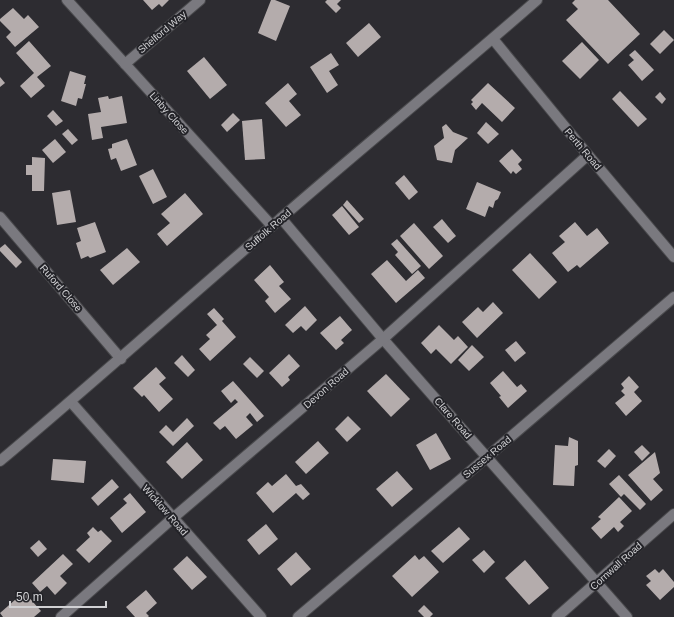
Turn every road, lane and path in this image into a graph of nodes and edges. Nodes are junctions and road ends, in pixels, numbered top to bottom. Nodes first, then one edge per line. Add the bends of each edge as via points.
1 (67, 0) edge
2 (200, 0) edge
3 (537, 0) edge
4 (493, 39) junction
5 (124, 64) junction
6 (588, 155) junction
7 (0, 218) edge
8 (281, 218) junction
9 (272, 226) junction
10 (674, 257) edge
11 (674, 297) edge
12 (383, 339) junction
13 (121, 359) junction
14 (71, 402) junction
15 (487, 457) junction
16 (0, 461) edge
17 (674, 514) edge
18 (173, 518) junction
19 (597, 583) junction
20 (61, 617) edge
21 (260, 617) edge
22 (298, 617) edge
23 (557, 617) edge
24 (627, 617) edge

1 - 5 street, Linby Close
2 - 5 street, Shelford Way
3 - 4 street, Suffolk Road
4 - 6 street, Perth Road
4 - 8 street, Suffolk Road
5 - 9 street, Linby Close
6 - 10 street, Perth Road
6 - 12 street, Devon Road
7 - 13 street, Ruford Close
8 - 9 street, Suffolk Road
8 - 12 street, Clare Road
9 - 13 street, Suffolk Road
11 - 15 street, Sussex Road
12 - 15 street, Clare Road
12 - 18 street, Devon Road
13 - 14 street, Suffolk Road
14 - 16 street, Suffolk Road
14 - 18 street, Wicklow Road
15 - 19 street, Clare Road
15 - 22 street, Sussex Road
17 - 19 street, Cornwall Road
18 - 20 street, Devon Road
18 - 21 street, Wicklow Road
19 - 23 street, Cornwall Road
19 - 24 street, Clare Road

